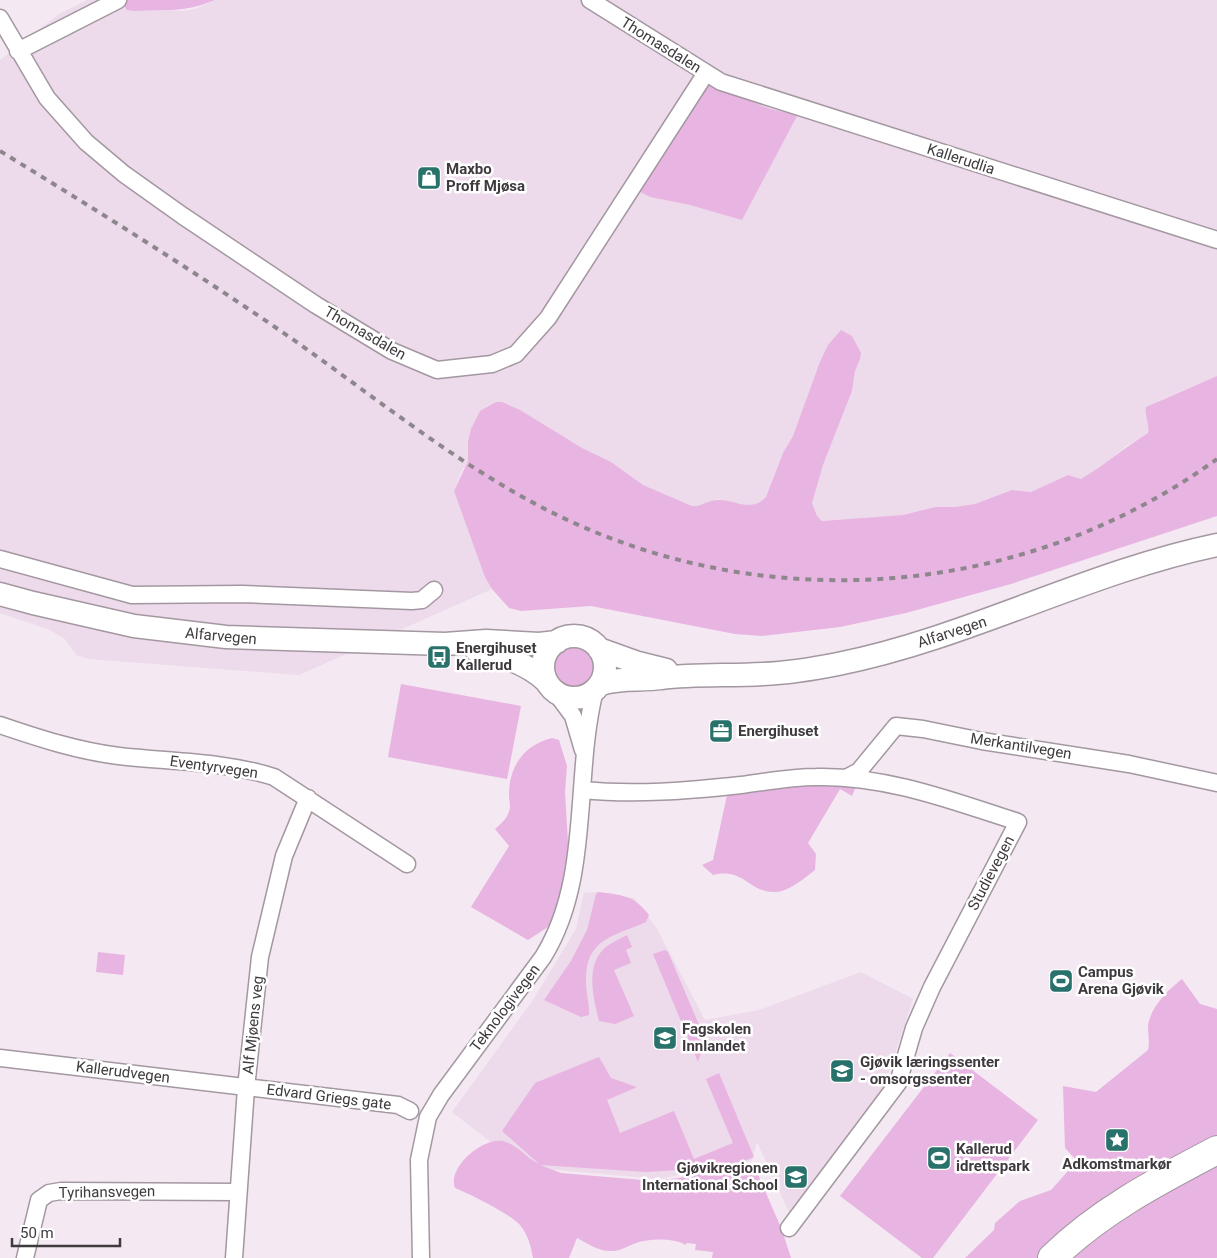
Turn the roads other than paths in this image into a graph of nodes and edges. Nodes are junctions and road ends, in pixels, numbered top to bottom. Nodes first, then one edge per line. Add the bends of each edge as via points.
1 (118, 0) edge
2 (590, 0) edge
3 (0, 18) edge
4 (18, 51) junction
5 (706, 73) junction
6 (1217, 240) edge
7 (1217, 545) edge
8 (0, 559) edge
9 (434, 590) dead end
10 (0, 594) edge
11 (557, 642) junction
12 (446, 644) junction
13 (599, 649) junction
14 (678, 675) junction
15 (552, 687) junction
16 (598, 687) junction
17 (0, 724) edge
18 (584, 752) junction
19 (846, 778) junction
20 (1217, 783) edge
21 (582, 790) junction
22 (308, 798) junction
23 (407, 864) dead end
24 (0, 1058) edge
25 (246, 1088) junction
26 (410, 1111) dead end
27 (1217, 1150) edge
28 (237, 1192) junction
29 (790, 1228) dead end
30 (25, 1258) edge
31 (234, 1258) edge
32 (420, 1258) edge
33 (1052, 1258) edge

1 - 4 street
2 - 5 street, Thomasdalen
3 - 4 street, Thomasdalen
4 - 5 street, Thomasdalen via 47,98 86,142 124,174 316,305 392,351 437,370 492,364 516,354 548,318
5 - 6 street, Kallerudlia via 730,85
7 - 14 main road, Alfarvegen via 1141,566 982,622 871,656 765,674
8 - 9 street via 132,595 242,594 412,601 422,600
10 - 12 main road, Alfarvegen via 87,616 181,632 268,639
11 - 12 main road, Alfarvegen
11 - 13 main road via 579,636
11 - 15 main road via 544,660 543,671
12 - 15 main road, Alfarvegen via 515,661 535,670
13 - 14 main road, Alfarvegen
13 - 16 main road via 605,660 605,672
14 - 16 main road, Alfarvegen via 614,680
15 - 16 main road via 566,698 576,698
15 - 18 street, Teknologivegen via 573,716
16 - 18 street, Teknologivegen
17 - 22 street, Eventyrvegen via 64,745 116,755 193,761 254,771 274,777
18 - 21 street, Teknologivegen
19 - 20 street, Merkantilvegen via 859,770 896,726 1129,764
19 - 21 street, Studievegen via 816,777 670,792 623,794
19 - 29 street, Studievegen via 891,784 1018,822 932,987 914,1028 898,1084
21 - 32 street, Teknologivegen via 568,898 552,942 428,1117 419,1160
22 - 23 street, Eventyrvegen
22 - 25 street, Alf Mjøens veg via 284,856 260,957
24 - 25 street, Kallerudvegen
25 - 26 street, Edvard Griegs gate via 398,1105
25 - 28 street, Alf Mjøens veg
27 - 33 highway via 1106,1213
28 - 30 street, Tyrihansvegen via 61,1191 49,1194 39,1200
28 - 31 street, Alf Mjøens veg

